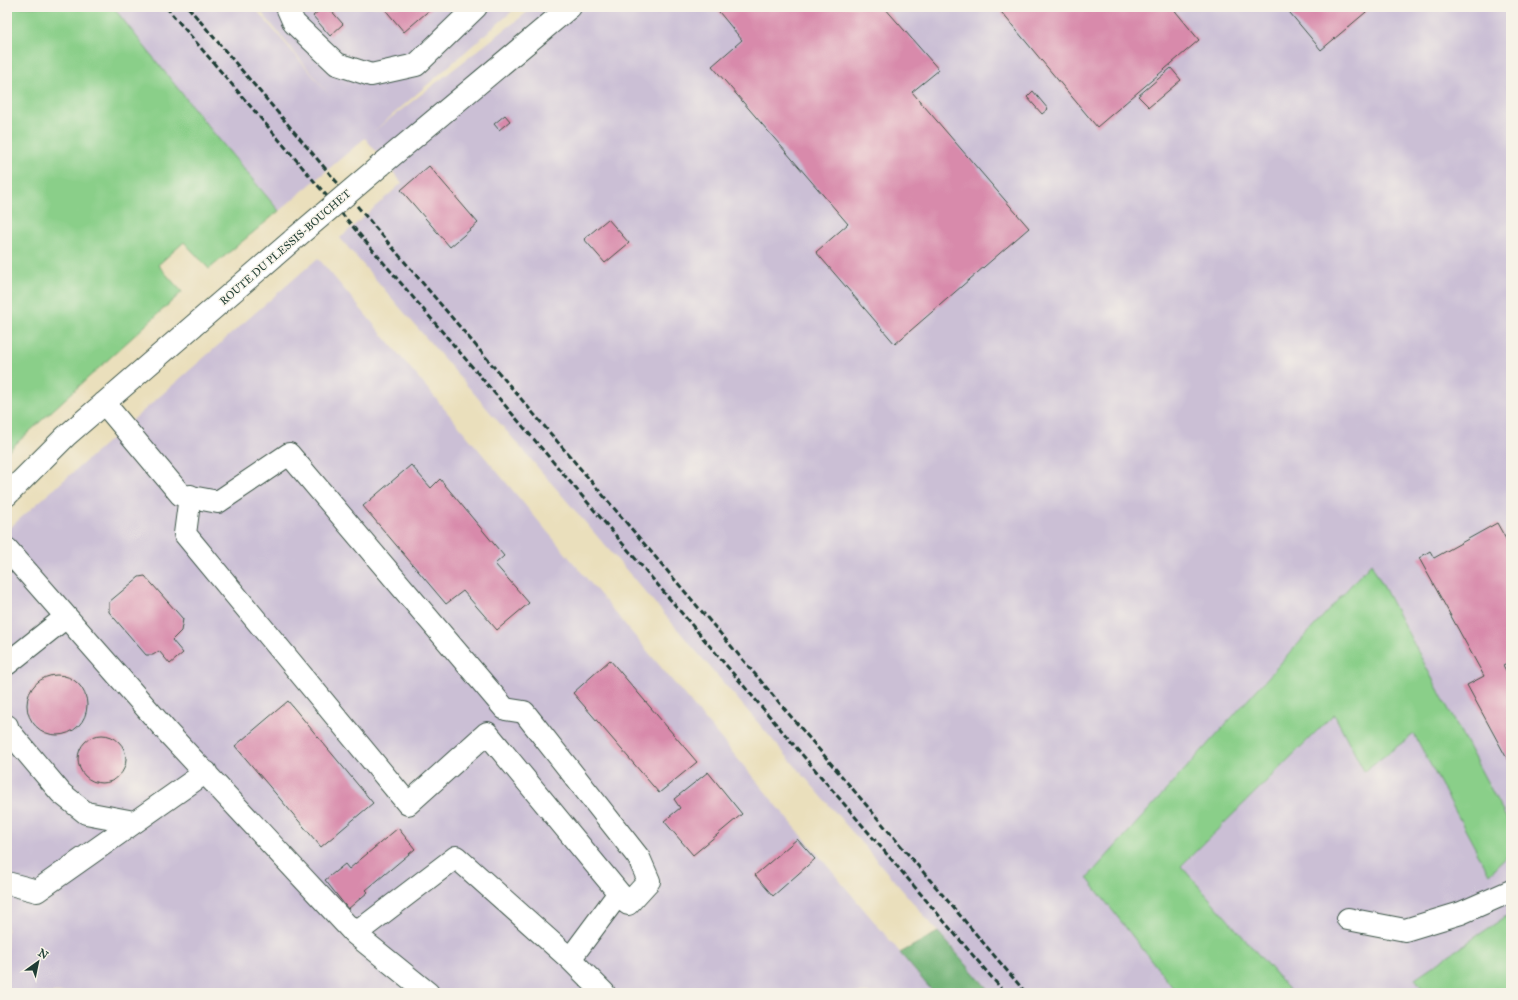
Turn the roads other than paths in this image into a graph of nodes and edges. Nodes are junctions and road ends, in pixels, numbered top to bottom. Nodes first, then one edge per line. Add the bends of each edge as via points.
1 (287, 7) edge
2 (476, 7) edge
3 (570, 7) edge
4 (104, 403) junction
5 (7, 495) edge
6 (190, 496) junction
7 (7, 549) edge
8 (66, 617) junction
9 (7, 664) edge
10 (7, 726) edge
11 (206, 772) junction
12 (134, 822) junction
13 (7, 883) edge
14 (1511, 891) edge
15 (619, 893) junction
16 (1348, 919) dead end
17 (355, 934) junction
18 (570, 959) junction
19 (428, 993) edge
20 (604, 993) edge

1 - 2 street via 294,23 337,64 371,75 416,65
3 - 4 street, ROUTE DU PLESSIS-BOUCHET, bridge via 381,164
4 - 5 street, ROUTE DU PLESSIS-BOUCHET via 66,436
4 - 6 street via 181,495
6 - 15 street via 185,534 408,804 487,734
6 - 15 street via 218,502 289,454 505,709 524,712 639,858 649,881 628,904
7 - 8 street
8 - 9 street
8 - 11 street
10 - 12 street via 61,793 86,813
11 - 12 street
11 - 17 street
12 - 13 street via 37,891
14 - 16 street via 1461,913 1405,930
15 - 18 street
17 - 18 street via 456,857
17 - 19 street
18 - 20 street

